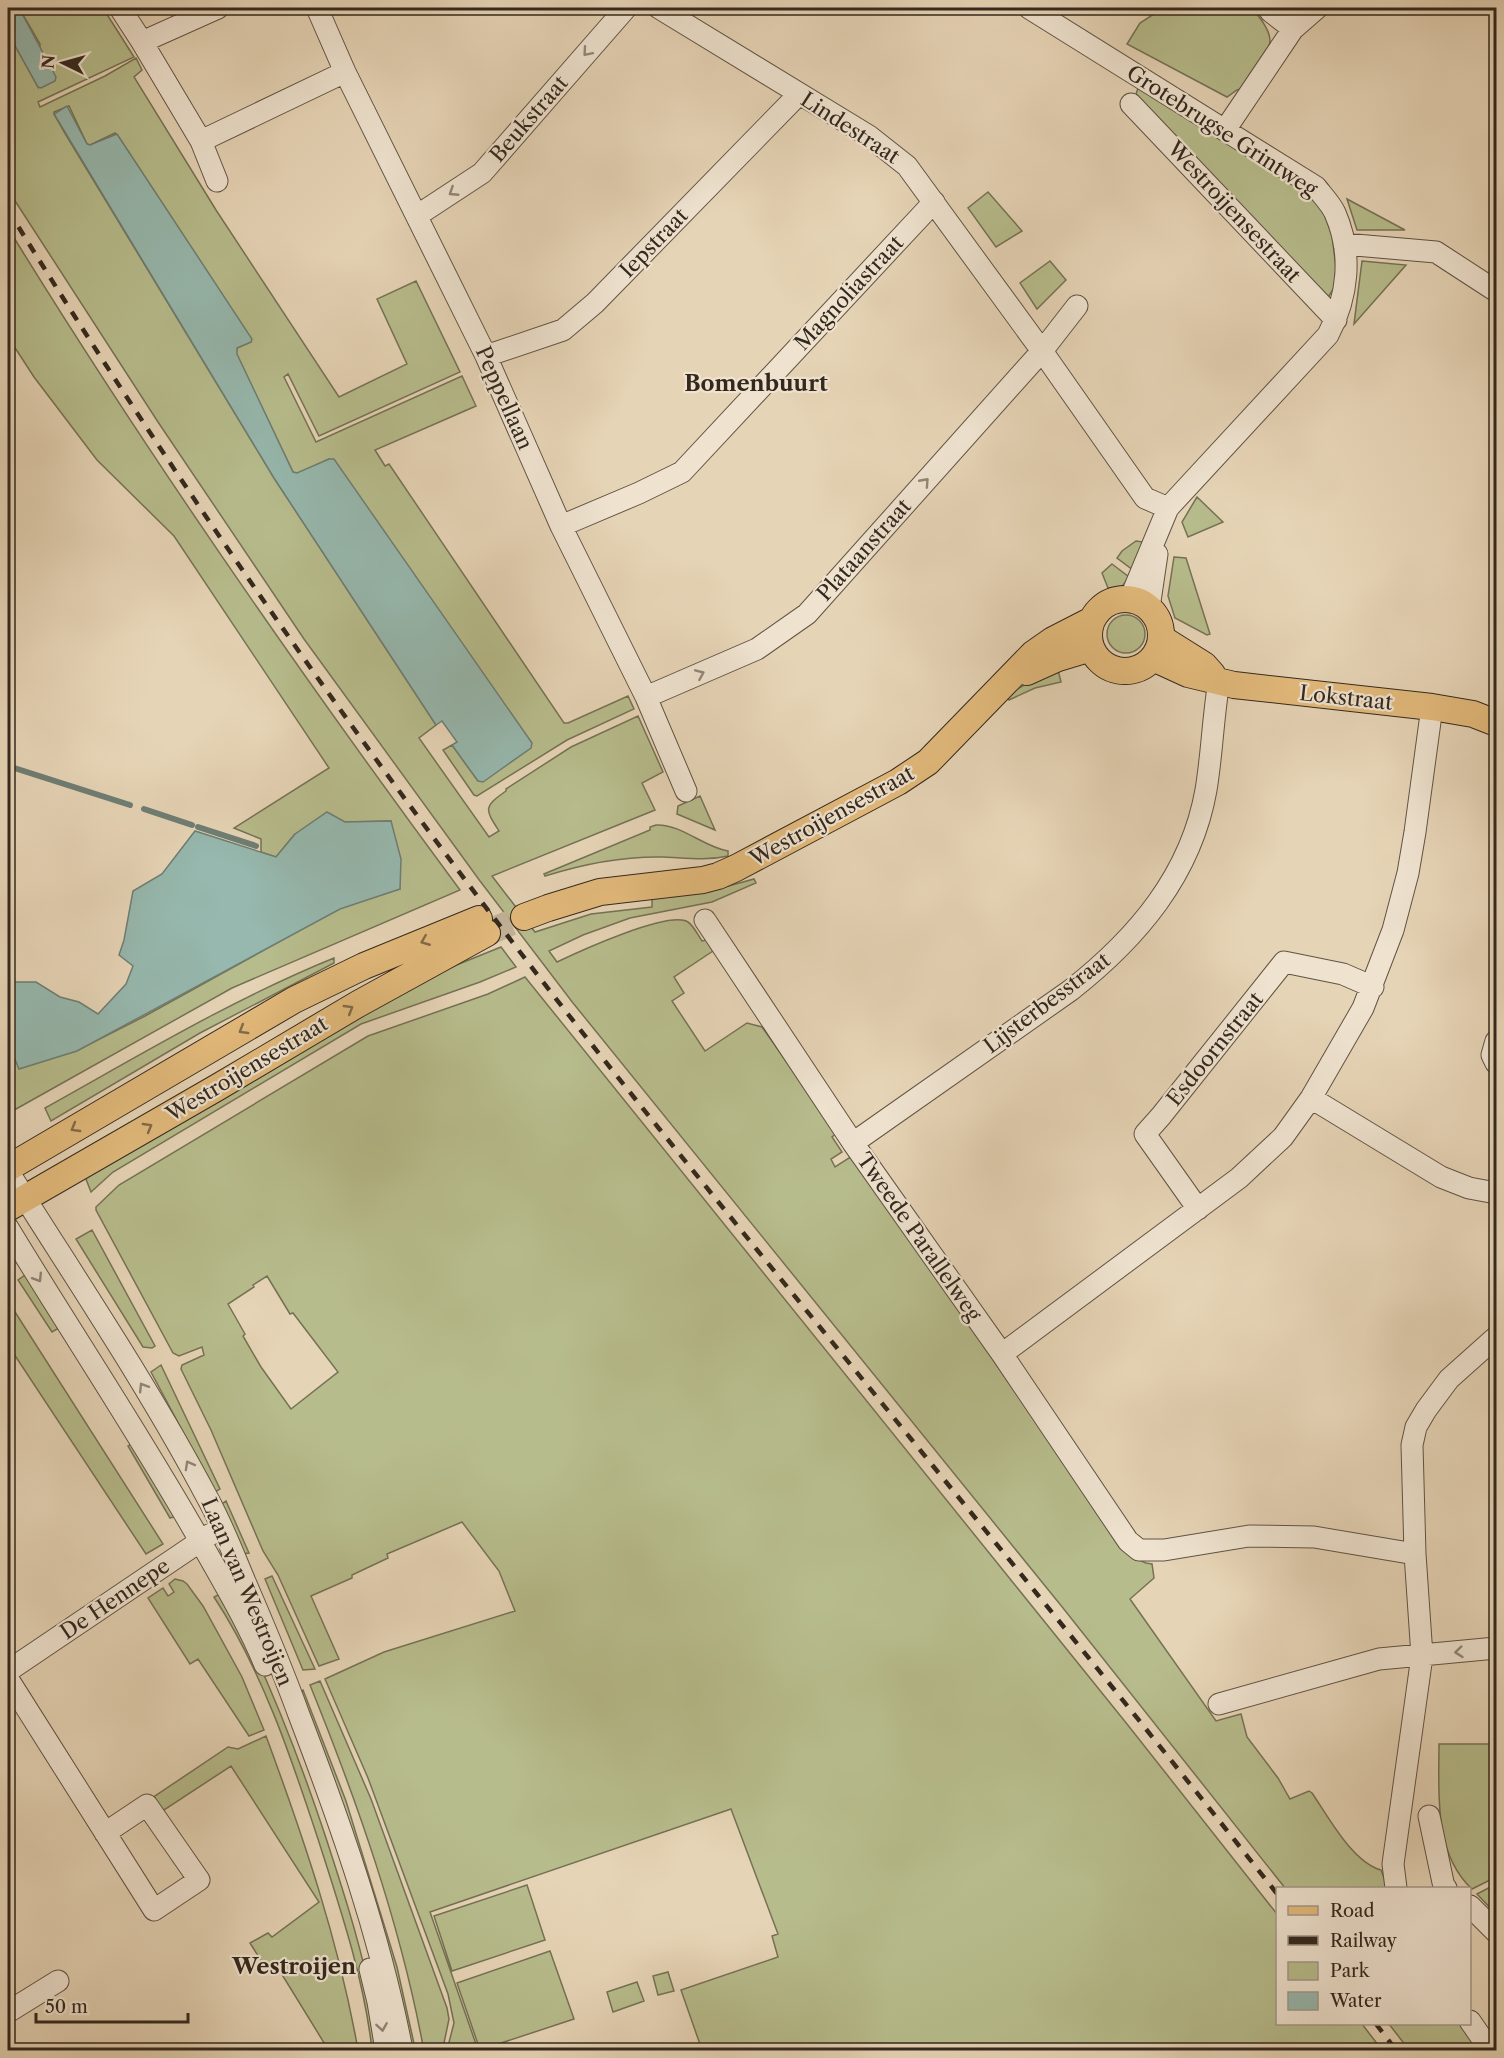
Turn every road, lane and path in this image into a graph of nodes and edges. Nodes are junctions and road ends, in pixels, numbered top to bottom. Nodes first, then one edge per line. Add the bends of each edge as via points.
1 (120, 8) edge
2 (218, 8) edge
3 (317, 8) edge
4 (626, 8) edge
5 (659, 8) edge
6 (1029, 8) edge
7 (1268, 8) edge
8 (1317, 8) edge
9 (1293, 29) junction
10 (142, 42) junction
11 (345, 72) junction
12 (799, 94) junction
13 (1131, 104) dead end
14 (1225, 130) junction
15 (201, 141) junction
16 (217, 181) dead end
17 (934, 202) junction
18 (418, 215) junction
19 (1344, 244) junction
20 (1497, 291) edge
21 (1077, 306) dead end
22 (1336, 320) junction
23 (1042, 351) junction
24 (486, 356) junction
25 (1165, 516) junction
26 (561, 526) junction
27 (1140, 603) junction
28 (1092, 620) junction
29 (1091, 648) junction
30 (1157, 648) junction
31 (1219, 681) junction
32 (1003, 685) junction
33 (646, 697) junction
34 (1432, 707) junction
35 (1489, 716) edge
36 (686, 790) dead end
37 (519, 911) tunnel mouth
38 (705, 920) dead end
39 (1373, 987) junction
40 (1497, 1041) edge
41 (1497, 1063) edge
42 (1311, 1098) junction
43 (853, 1143) junction
44 (8, 1169) edge
45 (1497, 1193) edge
46 (16, 1203) edge
47 (1198, 1209) junction
48 (8, 1228) edge
49 (1497, 1337) edge
50 (1002, 1354) junction
51 (221, 1528) junction
52 (200, 1542) junction
53 (1415, 1554) junction
54 (1497, 1648) edge
55 (1422, 1656) junction
56 (8, 1671) edge
57 (8, 1679) edge
58 (1219, 1704) dead end
59 (1429, 1816) dead end
60 (105, 1833) junction
61 (1396, 1887) edge
62 (1440, 1887) edge
63 (1471, 1907) edge
64 (1497, 1932) edge
65 (58, 1981) dead end
66 (8, 2012) edge
67 (1471, 2022) edge
68 (386, 2050) edge
69 (402, 2050) edge
70 (1490, 2050) edge

1 - 10 street
2 - 10 street
3 - 11 street, Peppellaan
4 -> 18 street, Beukstraat via 482,173
5 - 12 street, Lindestraat
6 - 14 street, Grotebrugse Grintweg
7 - 9 street
8 - 9 street
9 - 14 street
10 - 15 street
11 - 15 street
11 - 18 street, Peppellaan
12 - 17 street, Lindestraat via 869,136 907,166
12 - 24 street, Iepstraat via 595,303 563,330
13 - 22 street, Westroijensestraat
14 - 19 street, Grotebrugse Grintweg via 1316,187 1335,212
15 - 16 street
17 - 23 street, Lindestraat
17 - 26 street, Magnoliastraat via 682,471
18 - 24 street, Peppellaan
19 - 20 street via 1436,252
19 - 22 street via 1347,269
21 - 23 street
22 - 25 street via 1328,335
23 - 25 street, Lindestraat via 1145,498
33 -> 23 street, Plataanstraat via 757,649 807,614
24 - 26 street, Peppellaan
25 - 27 street
26 - 33 street, Peppellaan
27 - 28 main road via 1118,599 1106,604
27 - 30 main road via 1160,624
28 - 29 main road
28 - 32 main road, Westroijensestraat via 1040,648
29 - 30 main road via 1101,662 1121,671 1141,667
29 - 32 main road, Westroijensestraat via 1047,662
30 - 31 main road via 1204,665
31 - 34 main road, Lokstraat
31 - 43 street, Lijsterbesstraat via 1200,816 1185,860 1142,923 1098,969 1071,990
32 - 37 main road, Westroijensestraat via 928,762 898,782 718,876 600,892 548,908
33 - 36 street, Peppellaan
34 - 35 main road, Lokstraat
34 - 39 street via 1408,873
38 - 43 street, Tweede Parallelweg
39 - 42 street
39 - 47 street, Esdoornstraat via 1343,974 1284,962 1144,1134
40 - 41 street via 1492,1055
42 - 45 street via 1441,1177
42 - 47 street via 1263,1158
43 - 50 street, Tweede Parallelweg
44 - 46 street, Laan van Westroijen
46 -> 44 main road, Westroijensestraat via 219,1087 483,926 320,986
51 -> 46 street, Laan van Westroijen via 173,1437
47 - 50 street
48 -> 52 street, Laan van Westroijen via 126,1415
49 - 53 street via 1449,1378 1416,1427 1412,1445
50 - 53 street, Tweede Parallelweg via 1128,1541 1139,1550 1164,1550 1250,1536 1314,1537
51 - 52 street, De Hennepe
51 - 69 street, Laan van Westroijen via 280,1666 339,1821 374,1929
52 - 56 street, De Hennepe
52 -> 68 street, Laan van Westroijen via 260,1652 319,1800 360,1927
53 - 55 street
54 -> 55 street
55 - 58 street via 1379,1659
55 - 61 street via 1393,1864
57 - 60 street
59 - 62 street
60 - 60 street via 147,1805 199,1880 154,1910
63 - 64 street
65 - 66 street
67 - 70 street

